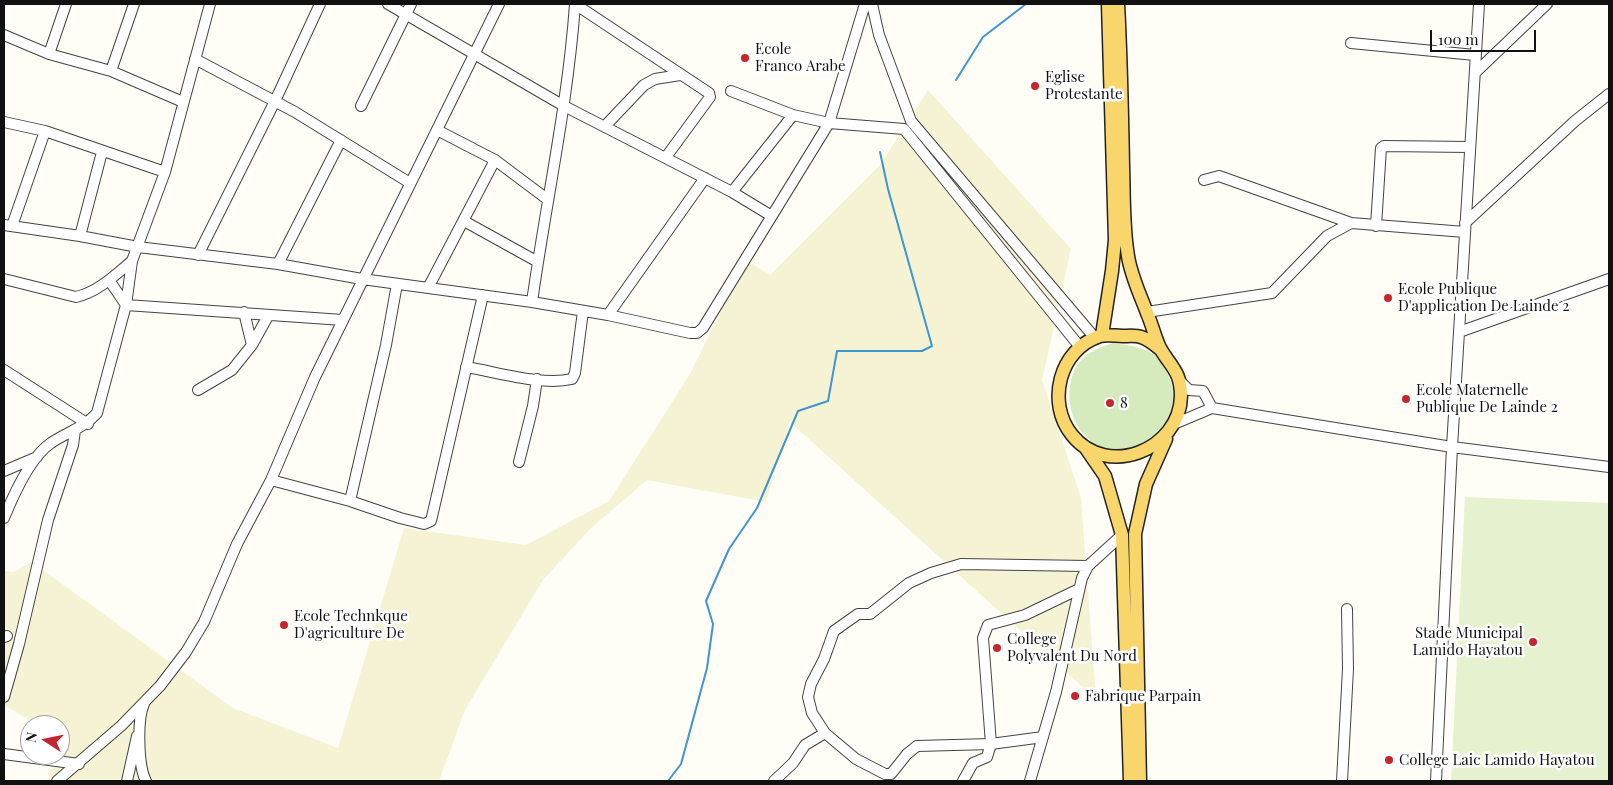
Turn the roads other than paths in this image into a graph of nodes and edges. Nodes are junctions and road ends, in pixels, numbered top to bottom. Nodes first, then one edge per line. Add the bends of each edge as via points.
1 (66, 4) edge
2 (134, 4) edge
3 (210, 4) edge
4 (320, 4) edge
5 (388, 4) edge
6 (411, 4) edge
7 (500, 4) edge
8 (575, 4) edge
9 (866, 4) edge
10 (872, 4) edge
11 (1108, 4) edge
12 (1118, 4) edge
13 (1479, 4) edge
14 (1546, 4) edge
15 (406, 14) junction
16 (4, 35) edge
17 (1351, 43) dead end
18 (475, 53) junction
19 (48, 54) junction
20 (1476, 55) junction
21 (195, 59) junction
22 (111, 71) junction
23 (1475, 73) junction
24 (680, 75) junction
25 (731, 90) dead end
26 (1609, 94) edge
27 (275, 101) junction
28 (183, 102) junction
29 (361, 106) dead end
30 (564, 106) junction
31 (793, 115) junction
32 (4, 122) edge
33 (829, 123) junction
34 (606, 125) junction
35 (908, 126) junction
36 (437, 130) junction
37 (45, 131) junction
38 (341, 140) junction
39 (1470, 147) junction
40 (102, 152) junction
41 (666, 157) junction
42 (495, 160) junction
43 (165, 172) junction
44 (704, 178) junction
45 (1204, 180) dead end
46 (410, 183) junction
47 (732, 192) junction
48 (547, 199) junction
49 (770, 215) junction
50 (464, 221) junction
51 (1351, 223) junction
52 (8, 225) edge
53 (1376, 226) junction
54 (1465, 228) junction
55 (80, 236) junction
56 (138, 247) junction
57 (198, 255) junction
58 (132, 261) junction
59 (538, 262) junction
60 (278, 264) junction
61 (4, 279) edge
62 (362, 279) junction
63 (1609, 279) edge
64 (109, 280) junction
65 (397, 284) junction
66 (428, 288) junction
67 (483, 295) junction
68 (532, 302) junction
69 (126, 305) junction
70 (583, 311) junction
71 (244, 312) junction
72 (1147, 312) junction
73 (608, 315) junction
74 (268, 316) junction
75 (343, 320) junction
76 (1459, 332) junction
77 (1099, 337) junction
78 (252, 345) junction
79 (1080, 347) junction
80 (1160, 349) junction
81 (466, 366) junction
82 (4, 370) edge
83 (537, 379) junction
84 (1179, 380) junction
85 (198, 390) dead end
86 (1212, 408) junction
87 (88, 424) junction
88 (1172, 427) junction
89 (75, 430) junction
90 (1085, 447) junction
91 (1452, 447) junction
92 (37, 457) junction
93 (519, 462) dead end
94 (1609, 467) edge
95 (4, 471) edge
96 (271, 480) junction
97 (350, 501) junction
98 (4, 517) edge
99 (1122, 535) junction
100 (1088, 566) junction
101 (1079, 589) junction
102 (1347, 609) dead end
103 (4, 697) edge
104 (146, 700) junction
105 (138, 731) junction
106 (825, 733) junction
107 (1043, 737) junction
108 (991, 744) junction
109 (4, 754) edge
110 (79, 764) junction
111 (57, 781) edge
112 (127, 781) edge
113 (146, 781) edge
114 (774, 781) edge
115 (963, 781) edge
116 (1030, 781) edge
117 (1130, 781) edge
118 (1140, 781) edge
119 (1342, 781) edge
120 (1436, 781) edge

1 - 19 street
2 - 22 street
3 - 21 street
4 - 27 street
5 - 15 street
6 - 15 street
7 - 18 street
8 - 24 street
8 - 30 street
9 - 33 street
10 - 35 street
11 - 77 main road via 1115,240
12 - 72 main road via 1126,242 1132,272
13 - 20 street
14 - 23 street
15 - 18 street
15 - 29 street
16 - 19 street
17 - 20 street
18 - 30 street
18 - 36 street
19 - 22 street
20 - 23 street
21 - 27 street
21 - 28 street
22 - 28 street
23 - 39 street
24 - 34 street via 655,79 644,85
24 - 41 street via 705,90 710,97
25 - 31 street
26 - 54 street via 1575,121
27 - 38 street
27 - 57 street
28 - 43 street
30 - 34 street
30 - 48 street
31 - 33 street
31 - 47 street
32 - 37 street
33 - 35 street
33 - 49 street
34 - 41 street
35 - 77 street
35 - 79 street
36 - 42 street
36 - 46 street
37 - 40 street
37 - 52 street
38 - 46 street
38 - 60 street
39 - 53 street via 1381,148
39 - 54 street
40 - 43 street
40 - 55 street
41 - 44 street
42 - 48 street
42 - 50 street
43 - 56 street
44 - 47 street
44 - 73 street
45 - 51 street via 1219,176
46 - 62 street
47 - 49 street
48 - 59 street
49 - 73 street via 703,328 696,333
50 - 59 street
50 - 66 street
51 - 53 street
51 - 72 street via 1327,236 1272,293
52 - 55 street
53 - 54 street
54 - 76 street
55 - 56 street
56 - 57 street
56 - 58 street
57 - 60 street
58 - 64 street
58 - 69 street
59 - 68 street
60 - 62 street
61 - 64 street via 76,297
62 - 65 street
62 - 75 street
63 - 76 street
64 - 69 street
65 - 66 street
65 - 97 street
66 - 67 street
67 - 68 street
67 - 81 street
68 - 70 street
69 - 71 street
69 - 87 street via 101,404
70 - 73 street
70 - 83 street via 576,374 572,379 562,381
71 - 74 street
71 - 78 street
72 - 80 main road
74 - 75 street
74 - 78 street
75 - 96 street via 314,377
76 - 91 street
77 - 79 main road
77 - 80 main road via 1141,337
78 - 85 street via 232,370
79 - 90 main road via 1065,365 1058,388 1058,404 1067,428
80 - 84 main road via 1172,363
81 - 83 street
81 - 97 street via 431,521 424,524
82 - 87 street
83 - 93 street
84 - 86 street via 1189,390 1203,392
84 - 88 main road via 1180,403
86 - 88 street
86 - 91 street
87 - 89 street
88 - 90 main road via 1154,447 1132,456 1107,456
88 - 118 main road via 1146,484 1135,534
89 - 92 street via 50,443
89 - 103 street via 48,520
90 - 99 main road via 1105,476
91 - 94 street
91 - 120 street
92 - 95 street
92 - 98 street
96 - 97 street
96 - 104 street via 237,544 204,622 186,652
99 - 100 street
99 - 117 main road
100 - 101 street
100 - 106 street via 961,564 931,572 909,583 870,614 858,614 834,631 811,684 809,705
101 - 107 street
101 - 108 street via 1025,615 988,625 984,631
102 - 119 street via 1348,670
104 - 105 street via 140,712
104 - 110 street
105 - 112 street
105 - 113 street
106 - 108 street via 856,759 885,774 892,774 917,746
106 - 114 street via 805,745
107 - 108 street
107 - 116 street
108 - 115 street via 988,757 973,763
109 - 110 street
110 - 111 street

